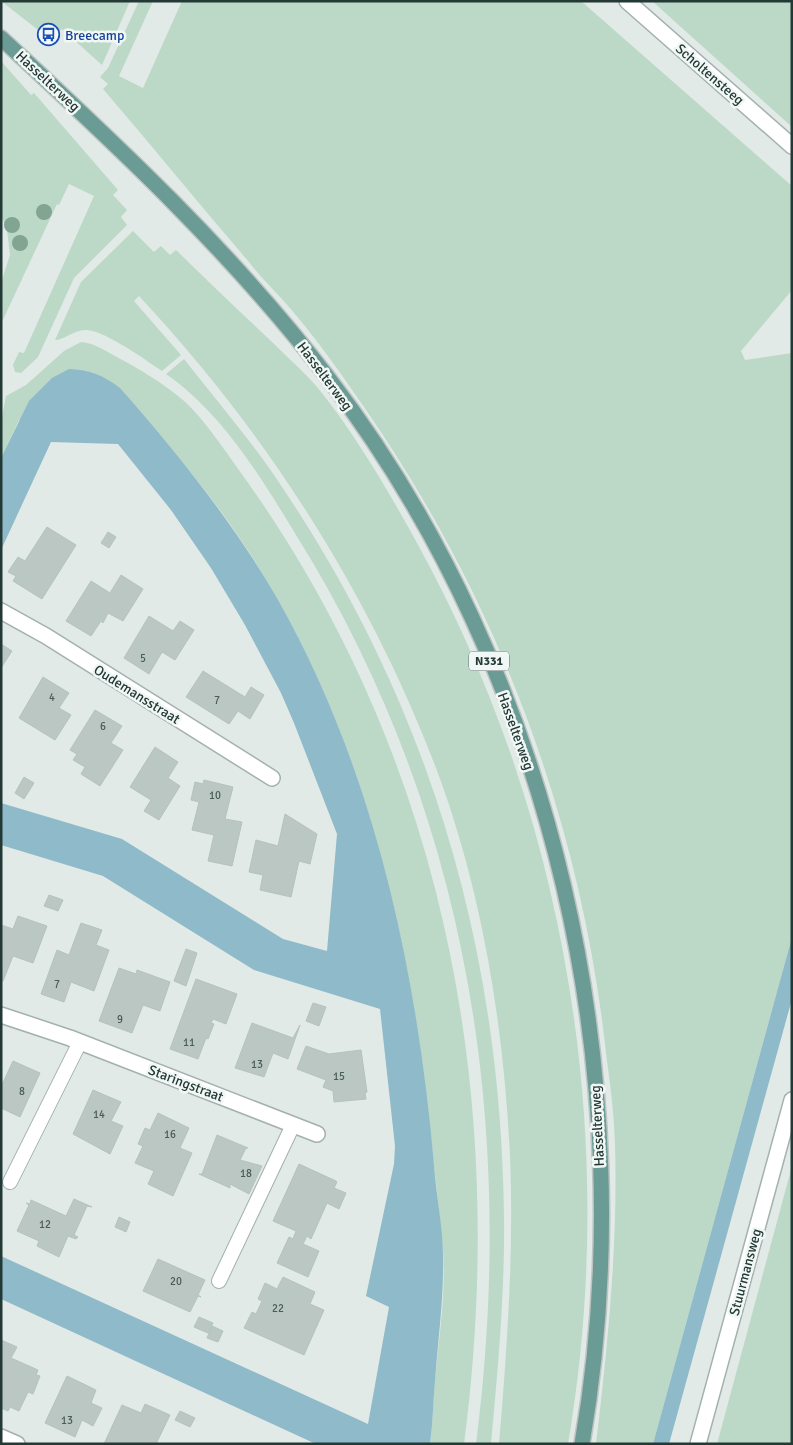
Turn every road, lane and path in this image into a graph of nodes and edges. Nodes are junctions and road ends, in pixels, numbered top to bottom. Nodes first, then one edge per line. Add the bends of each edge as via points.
1 (627, 1) edge
2 (1, 38) edge
3 (792, 146) edge
4 (1, 611) edge
5 (272, 778) dead end
6 (1, 1015) edge
7 (80, 1042) junction
8 (792, 1100) edge
9 (293, 1125) junction
10 (318, 1134) dead end
11 (10, 1182) dead end
12 (219, 1281) dead end
13 (1, 1437) edge
14 (16, 1444) edge
15 (582, 1444) edge
16 (698, 1444) edge

1 - 3 street, Scholtensteeg
2 - 15 main road, Hasselterweg / N331 via 188,214 271,307 330,380 408,497 446,567 516,726 564,883 593,1053 601,1182 600,1266
4 - 5 street, Oudemansstraat
6 - 7 street, Staringstraat
7 - 9 street, Staringstraat
7 - 11 lane
8 - 16 street, Stuurmansweg
9 - 10 street, Staringstraat
9 - 12 lane
13 - 14 street

